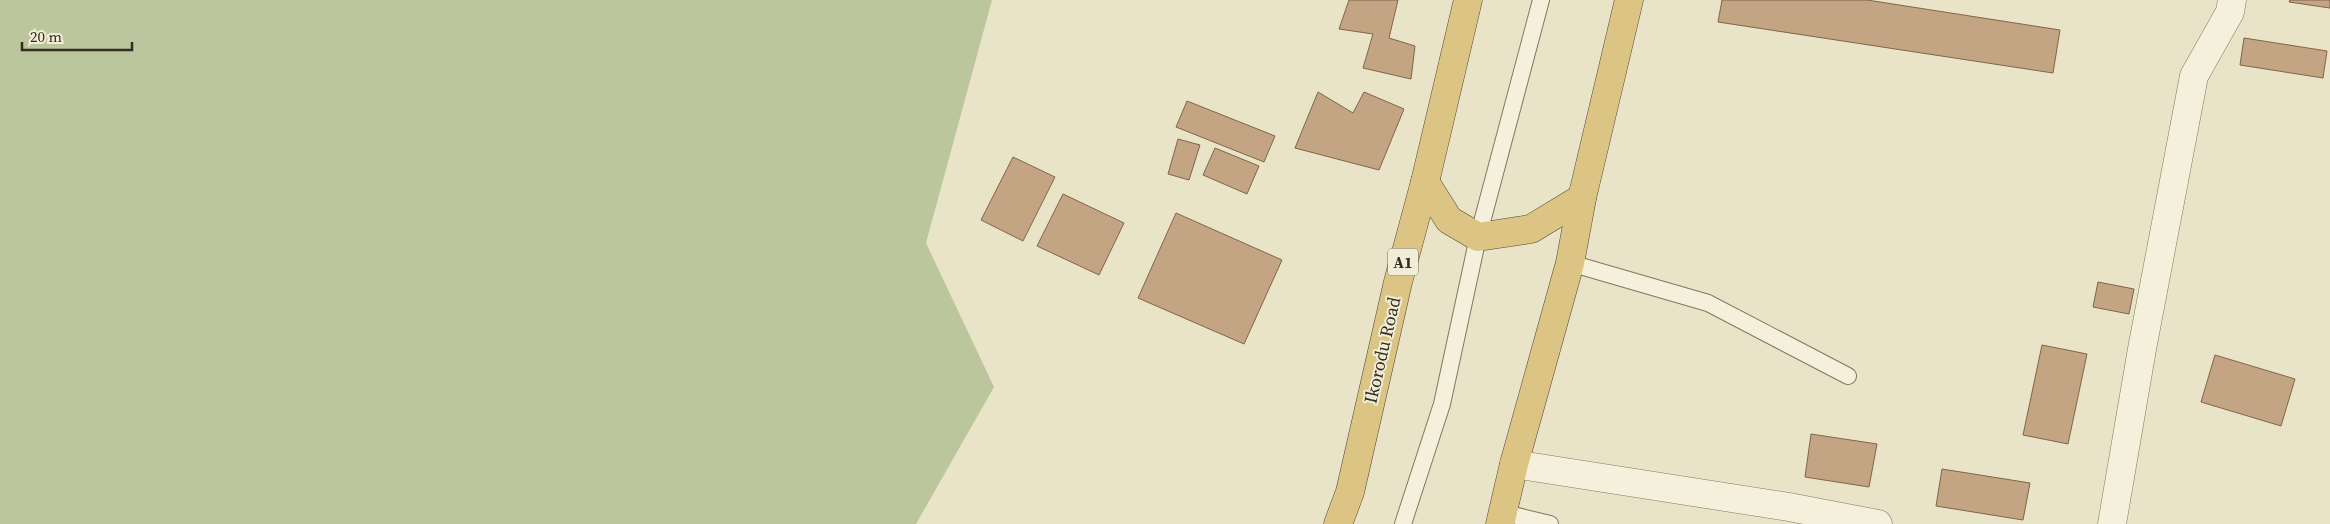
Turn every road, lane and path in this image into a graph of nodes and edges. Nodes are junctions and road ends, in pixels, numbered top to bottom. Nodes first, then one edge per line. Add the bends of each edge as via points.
1 (1468, 0) edge
2 (1541, 0) edge
3 (1629, 0) edge
4 (2232, 0) edge
5 (1425, 182) junction
6 (1582, 198) junction
7 (1478, 237) junction
8 (1570, 263) junction
9 (1848, 376) dead end
10 (1514, 464) junction
11 (1502, 518) edge
12 (1338, 524) edge
13 (1402, 524) edge
14 (1550, 524) edge
15 (1878, 524) edge
16 (2112, 524) edge

1 - 5 highway, Ikorodu Road / A1
2 - 7 lane
3 - 6 highway
4 - 16 street via 2230,12 2194,76
5 - 7 highway via 1449,220
5 - 12 highway, Ikorodu Road / A1 via 1398,282 1350,492
6 - 7 highway via 1531,229
6 - 8 highway
7 - 13 lane via 1442,404
8 - 9 lane via 1708,303
8 - 10 highway
10 - 11 highway
10 - 15 street
11 - 14 lane

